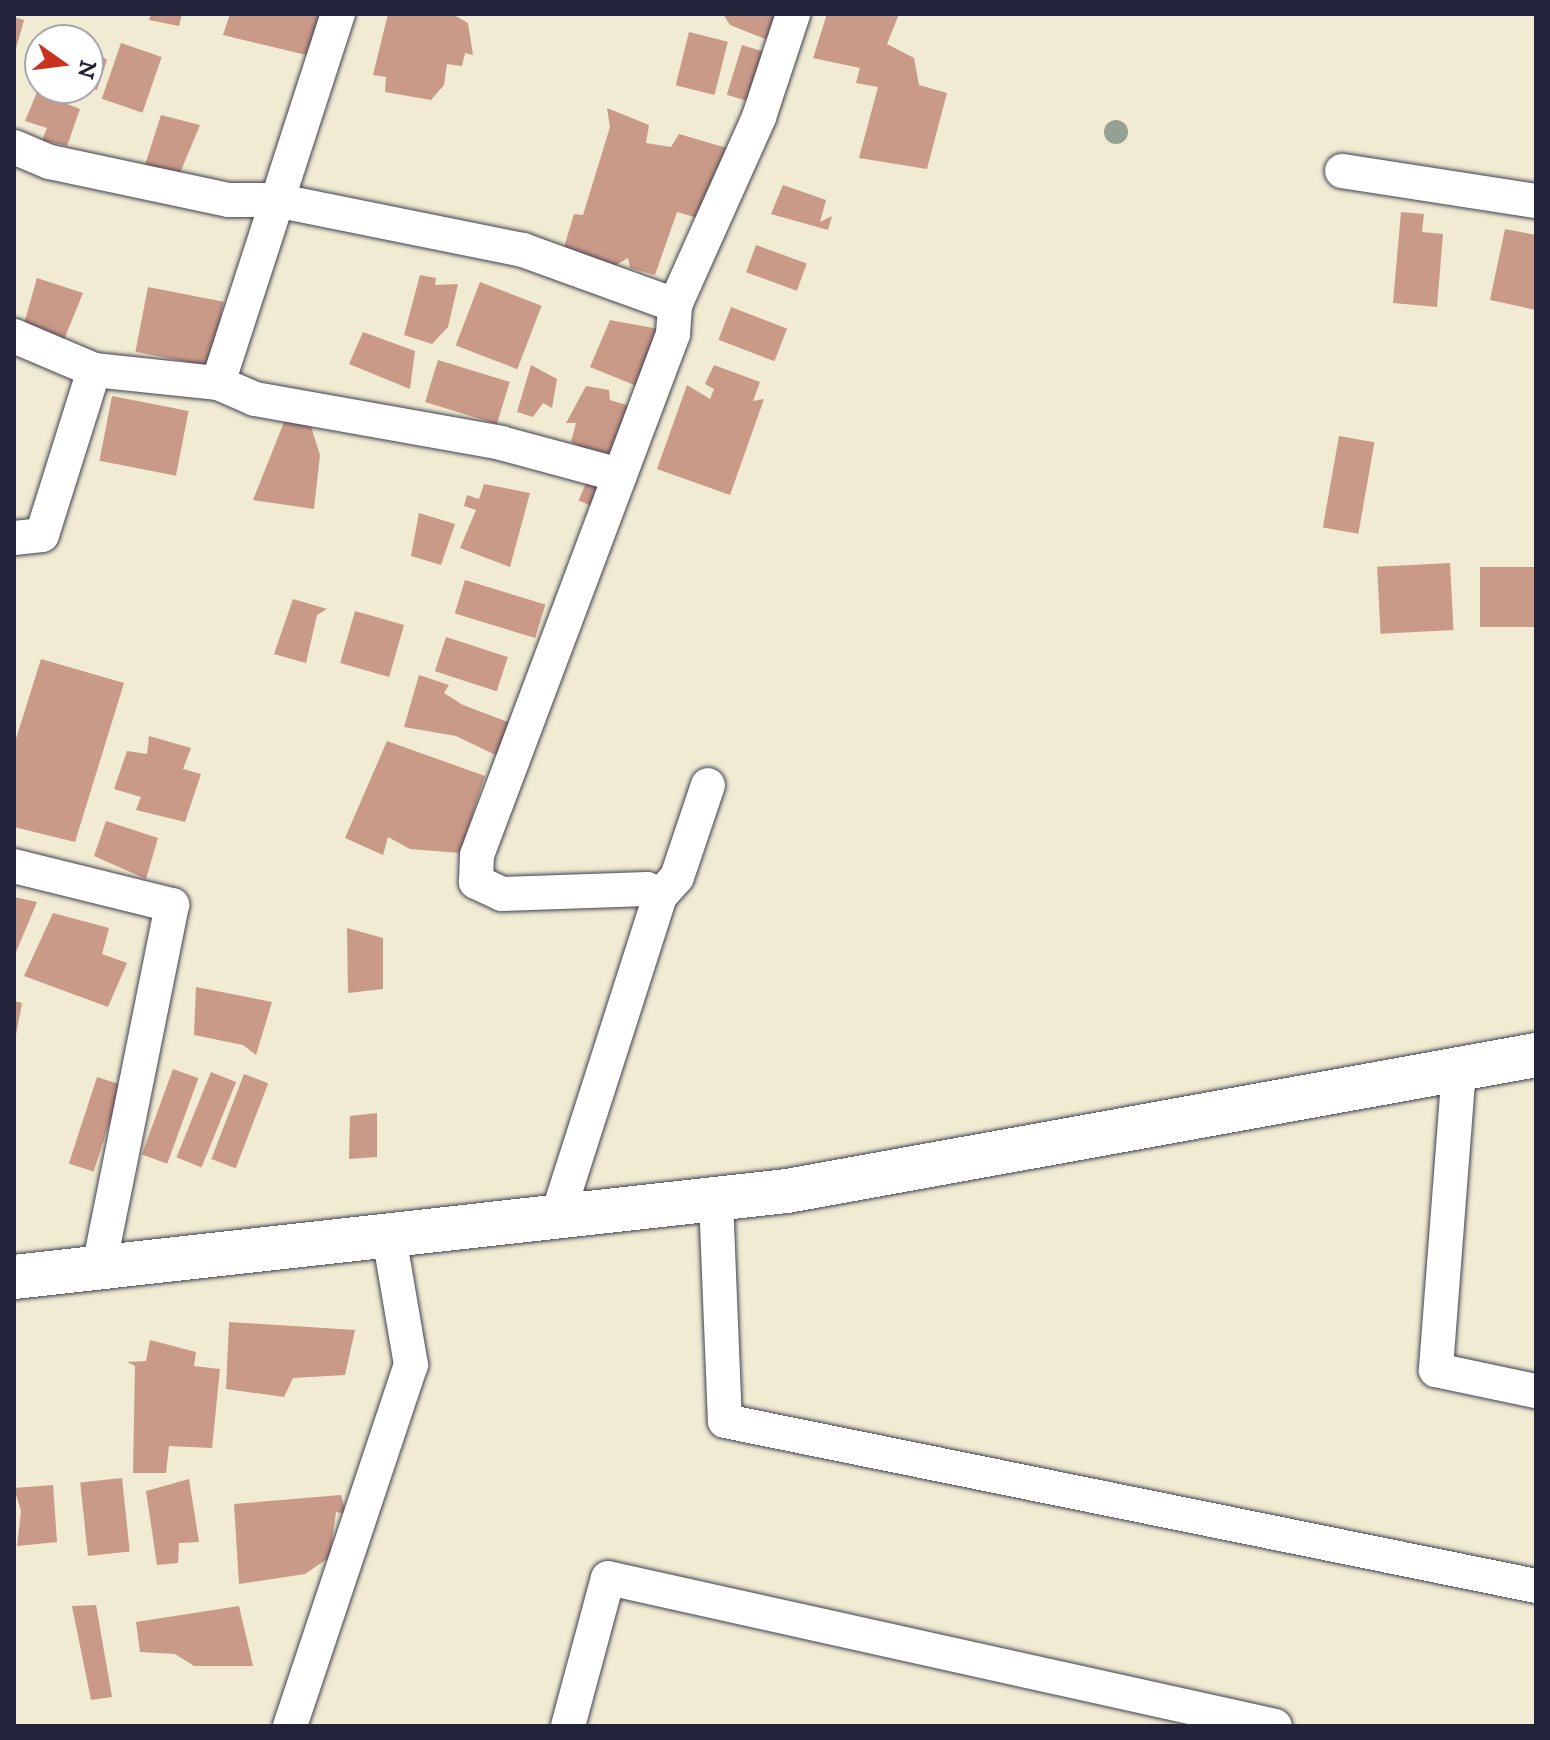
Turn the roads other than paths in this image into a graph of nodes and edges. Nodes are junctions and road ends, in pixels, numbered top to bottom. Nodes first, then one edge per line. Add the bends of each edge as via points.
1 (338, 14) edge
2 (793, 14) edge
3 (14, 147) edge
4 (1342, 171) dead end
5 (275, 200) junction
6 (1536, 201) edge
7 (675, 305) junction
8 (14, 336) edge
9 (94, 370) junction
10 (218, 383) junction
11 (620, 475) junction
12 (14, 538) edge
13 (708, 785) dead end
14 (14, 866) edge
15 (660, 896) junction
16 (1536, 1055) edge
17 (1459, 1069) junction
18 (716, 1199) junction
19 (557, 1217) junction
20 (389, 1236) junction
21 (99, 1268) junction
22 (14, 1277) edge
23 (1536, 1391) edge
24 (1536, 1586) edge
25 (290, 1726) edge
26 (568, 1726) edge
27 (1273, 1726) edge

1 - 5 street
2 - 7 street via 759,117
3 - 5 street via 229,200
4 - 6 street
5 - 7 street via 523,250
5 - 10 street
7 - 11 street via 673,334
8 - 9 street
9 - 10 street
9 - 12 street via 42,535
10 - 11 street via 255,399 501,443
11 - 15 street via 477,855 476,882 502,894 647,889
13 - 15 street via 677,877
14 - 21 street via 172,905
15 - 19 street
16 - 17 main road
17 - 18 main road
17 - 23 street via 1436,1370
18 - 19 main road
18 - 24 street via 725,1421
19 - 20 main road
20 - 21 main road
20 - 25 street via 411,1365
21 - 22 main road
26 - 27 street via 608,1578

